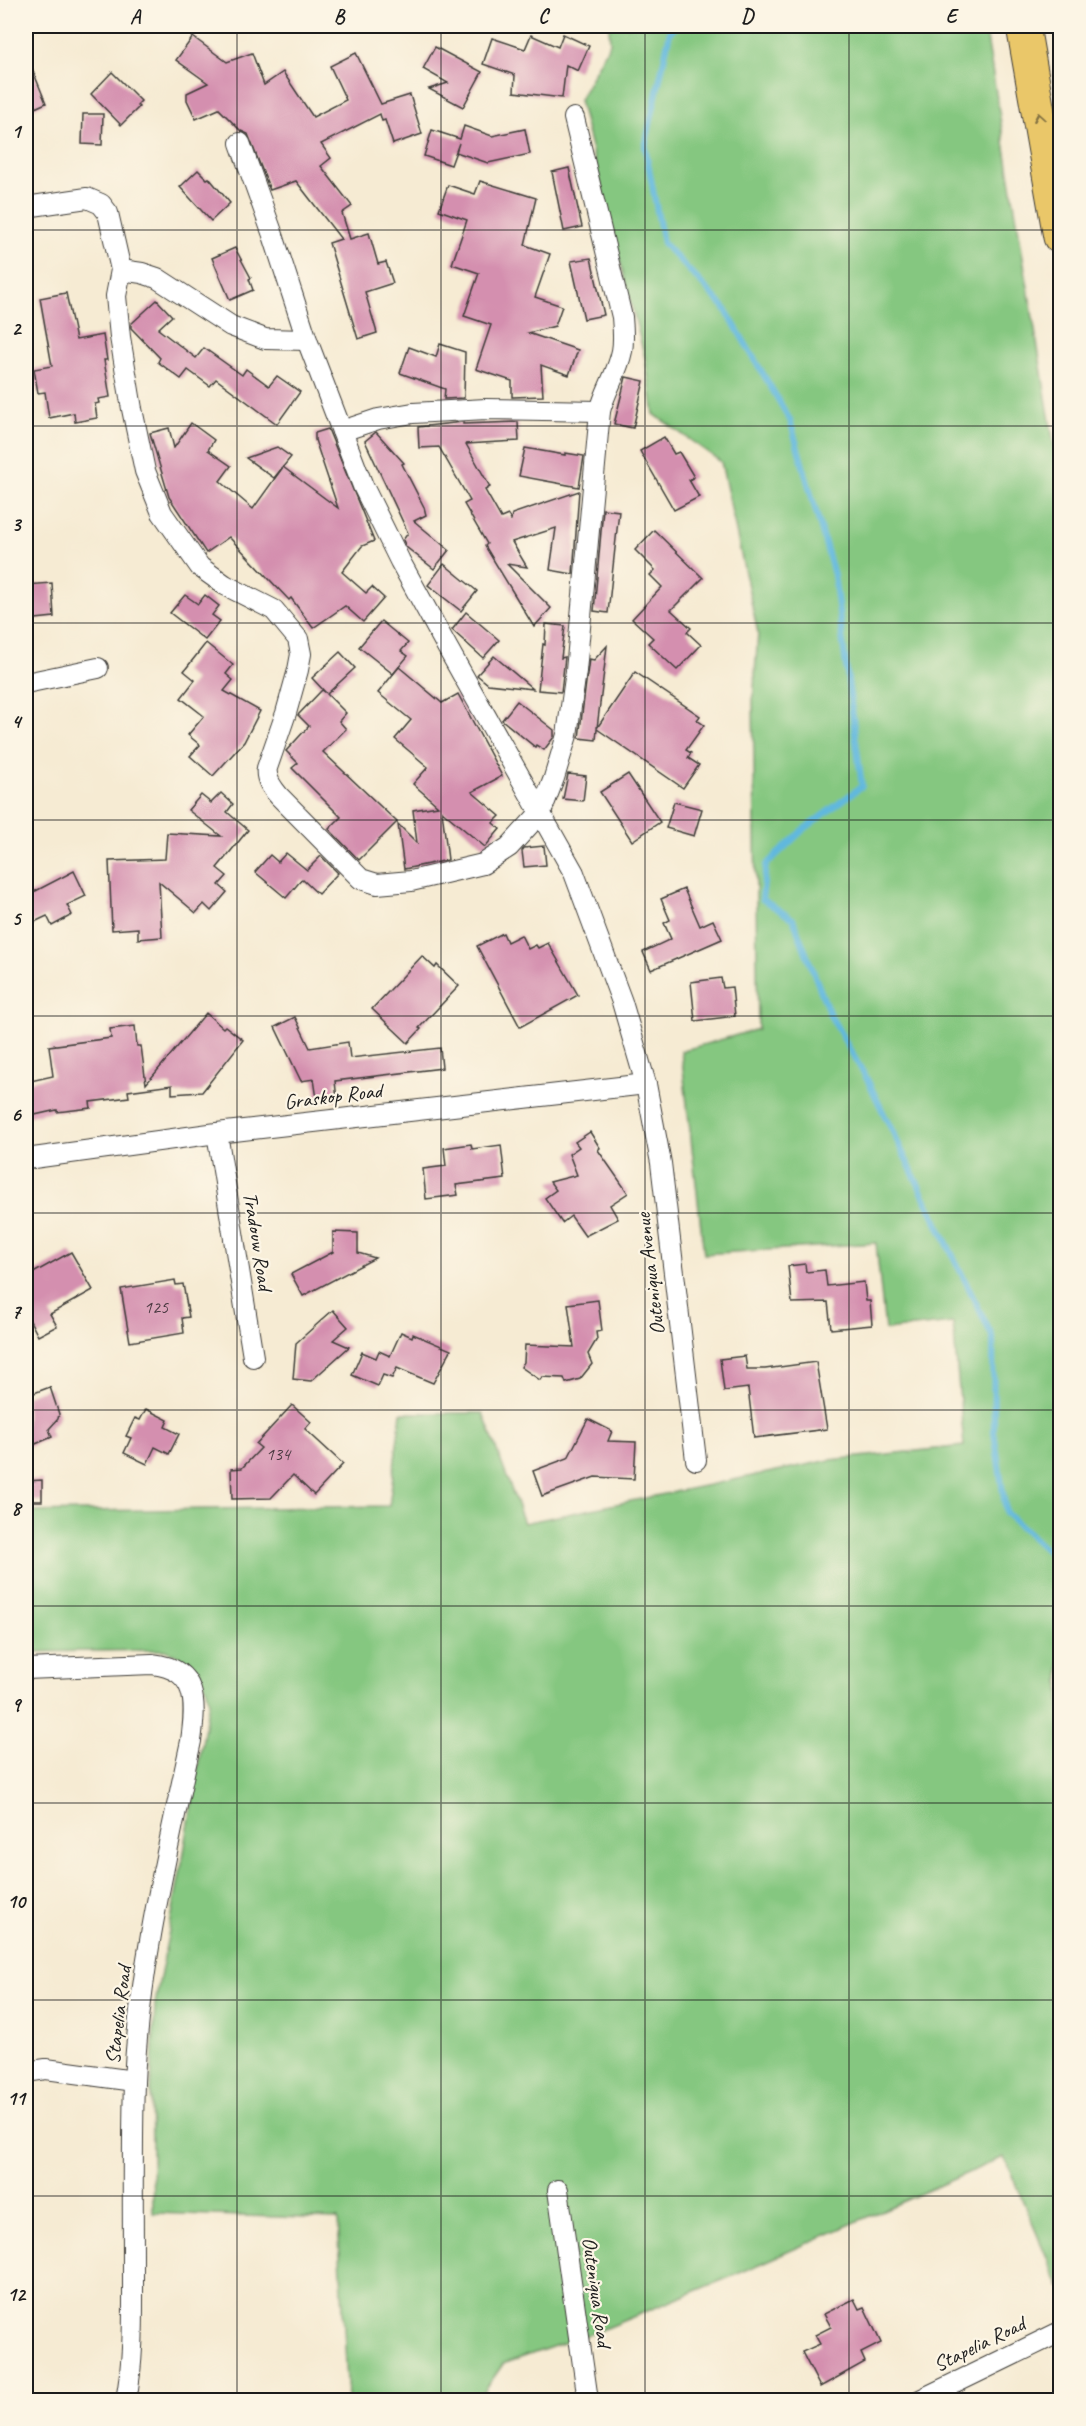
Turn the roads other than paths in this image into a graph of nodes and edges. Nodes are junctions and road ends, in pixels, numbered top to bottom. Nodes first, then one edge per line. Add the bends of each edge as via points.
1 (1023, 26) edge
2 (574, 118) dead end
3 (240, 143) dead end
4 (26, 207) edge
5 (1060, 237) edge
6 (121, 270) junction
7 (306, 340) junction
8 (600, 411) junction
9 (342, 431) junction
10 (98, 668) dead end
11 (26, 683) edge
12 (541, 812) junction
13 (646, 1084) junction
14 (217, 1133) junction
15 (26, 1159) edge
16 (253, 1356) dead end
17 (696, 1460) dead end
18 (26, 1669) edge
19 (26, 2072) edge
20 (134, 2081) junction
21 (558, 2190) dead end
22 (1060, 2332) edge
23 (126, 2400) edge
24 (588, 2400) edge
25 (920, 2400) edge

5 -> 1 highway
2 - 8 street via 622,317 622,353
3 - 7 street, Outeniqua Avenue
4 - 6 street via 87,198 101,204 108,213
6 - 7 street via 157,278 231,326 265,339
6 - 12 street via 118,317 132,409 146,471 162,513 200,567 225,585 274,610 298,639 298,670 266,775 279,796 352,873 377,884 411,881 492,860
7 - 9 street, Outeniqua Avenue
8 - 9 street via 486,409 413,413
8 - 12 street via 567,735
9 - 12 street, Outeniqua Avenue via 363,486 400,561
10 - 11 street
12 - 13 street, Outeniqua Avenue via 574,873 622,1002
13 - 14 street, Graskop Road
13 - 17 street, Outeniqua Avenue via 661,1163
14 - 15 street, Graskop Road
14 - 16 street, Tradouw Road
18 - 20 street, Stapelia Road via 167,1666 179,1673 194,1696 195,1714 140,2010
19 - 20 street via 46,2069
20 - 23 street, Stapelia Road via 132,2327
21 - 24 street, Outeniqua Road
22 - 25 street, Stapelia Road

